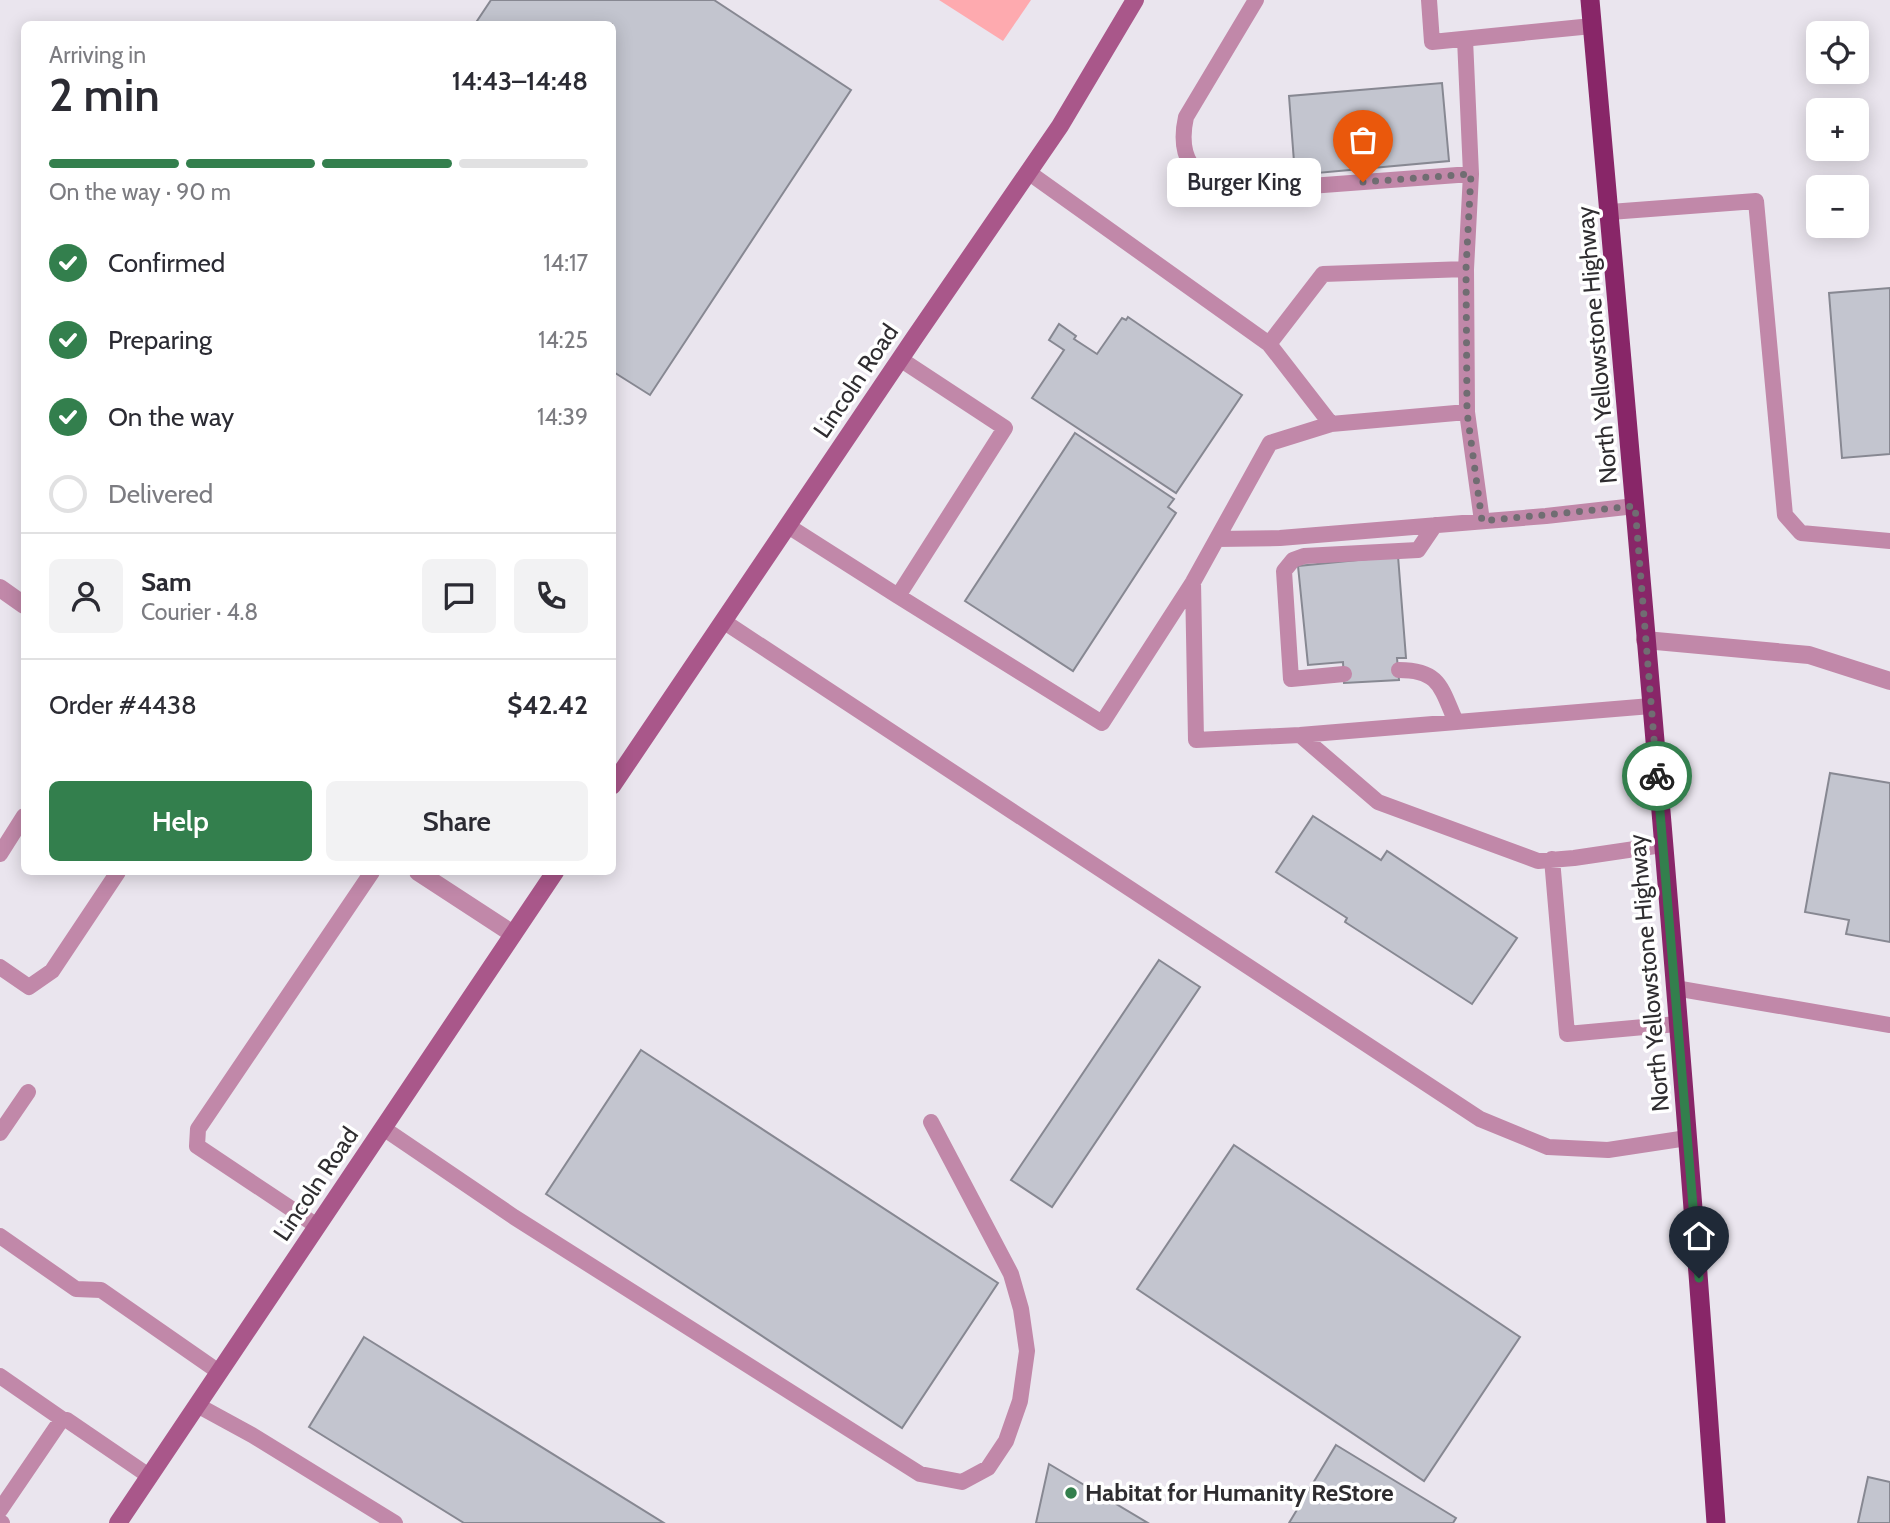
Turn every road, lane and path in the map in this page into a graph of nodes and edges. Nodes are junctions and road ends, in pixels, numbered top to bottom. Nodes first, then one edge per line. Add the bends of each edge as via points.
1 (1135, 0) edge
2 (1256, 0) edge
3 (1429, 0) edge
4 (1590, 0) edge
5 (1592, 26) junction
6 (1465, 39) junction
7 (1028, 172) junction
8 (1471, 174) junction
9 (1610, 212) junction
10 (1466, 269) junction
11 (1269, 344) junction
12 (900, 359) junction
13 (1467, 412) junction
14 (1331, 424) junction
15 (1635, 506) junction
16 (1482, 521) junction
17 (1435, 525) junction
18 (788, 526) junction
19 (1217, 539) junction
20 (1890, 541) edge
21 (1193, 582) junction
22 (0, 588) edge
23 (898, 596) junction
24 (21, 603) edge
25 (723, 621) junction
26 (1645, 640) junction
27 (1399, 670) dead end
28 (1344, 674) dead end
29 (1890, 681) edge
30 (1651, 706) junction
31 (1456, 722) junction
32 (1300, 735) junction
33 (616, 780) edge
34 (21, 821) edge
35 (1662, 845) junction
36 (0, 854) edge
37 (1552, 859) junction
38 (116, 875) edge
39 (370, 875) edge
40 (423, 875) edge
41 (553, 875) edge
42 (513, 934) junction
43 (0, 967) edge
44 (1675, 988) junction
45 (1677, 1024) junction
46 (1890, 1025) edge
47 (28, 1092) dead end
48 (931, 1122) dead end
49 (383, 1128) junction
50 (0, 1133) edge
51 (1687, 1139) junction
52 (317, 1226) junction
53 (0, 1236) edge
54 (219, 1371) junction
55 (0, 1376) edge
56 (197, 1405) junction
57 (62, 1419) junction
58 (149, 1476) junction
59 (0, 1510) edge
60 (118, 1523) edge
61 (395, 1523) edge
62 (1716, 1523) edge

1 - 7 main road, Lincoln Road
2 - 8 lane via 1186,117 1182,132 1184,151 1194,170 1209,184 1229,192
3 - 6 lane via 1432,43
4 - 5 highway, North Yellowstone Highway
5 - 6 lane
5 - 9 highway, North Yellowstone Highway
6 - 8 lane
7 - 11 lane
7 - 12 main road, Lincoln Road
8 - 10 lane
9 - 15 highway, North Yellowstone Highway
9 - 20 lane via 1756,201 1784,515 1801,533
10 - 11 lane via 1323,274
10 - 13 lane
11 - 14 lane
12 - 18 main road, Lincoln Road
12 - 23 lane via 1005,428
13 - 14 lane
13 - 16 lane
14 - 19 lane via 1270,443
15 - 16 lane
15 - 26 highway, North Yellowstone Highway
16 - 17 lane
17 - 19 lane
17 - 28 lane via 1418,550 1304,556 1293,560 1284,572 1291,680
18 - 23 lane
18 - 25 main road, Lincoln Road
19 - 21 lane
21 - 23 lane via 1102,723
21 - 32 lane via 1196,740
22 - 24 street
25 - 33 main road, Lincoln Road
25 - 51 lane via 1480,1119 1548,1147 1608,1150
26 - 29 street via 1810,655
26 - 30 highway, North Yellowstone Highway
27 - 31 lane via 1419,670 1439,683
30 - 31 lane
30 - 35 highway, North Yellowstone Highway
31 - 32 lane
32 - 37 lane via 1378,802 1538,861
34 - 36 lane
35 - 37 lane
35 - 44 highway, North Yellowstone Highway
37 - 45 lane via 1567,1034
38 - 43 lane via 51,971 29,987
39 - 52 lane via 198,1129 197,1146
40 - 42 street
41 - 42 main road, Lincoln Road
42 - 49 main road, Lincoln Road
44 - 45 highway, North Yellowstone Highway
44 - 46 lane
45 - 51 highway, North Yellowstone Highway
47 - 50 lane
48 - 49 lane via 1011,1274 1027,1351 1020,1401 1006,1441 988,1468 962,1482 920,1474 514,1217
49 - 52 main road, Lincoln Road
51 - 62 highway, North Yellowstone Highway
52 - 54 main road, Lincoln Road
53 - 54 lane via 76,1289 101,1290
54 - 56 main road, Lincoln Road
55 - 57 lane
56 - 58 main road, Lincoln Road
56 - 61 lane
57 - 58 lane
57 - 59 lane
58 - 60 main road, Lincoln Road

